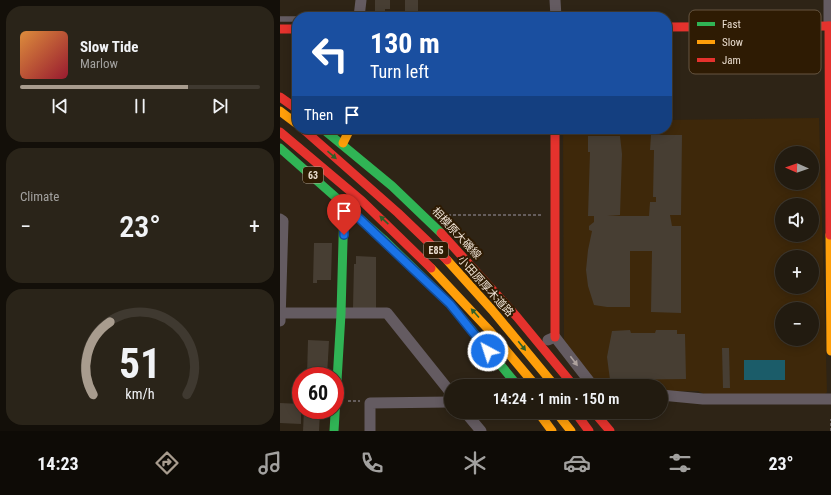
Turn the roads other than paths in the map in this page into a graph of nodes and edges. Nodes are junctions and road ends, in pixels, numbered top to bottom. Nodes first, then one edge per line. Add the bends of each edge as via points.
1 (360, 0) edge
2 (555, 0) edge
3 (829, 0) edge
4 (359, 12) edge
5 (556, 12) edge
6 (280, 19) edge
7 (292, 19) edge
8 (830, 26) edge
9 (672, 27) edge
10 (689, 27) edge
11 (280, 29) edge
12 (292, 29) edge
13 (280, 97) edge
14 (292, 105) edge
15 (280, 111) edge
16 (292, 120) edge
17 (280, 132) edge
18 (309, 134) edge
19 (330, 134) edge
20 (348, 134) edge
21 (555, 134) edge
22 (343, 144) junction
23 (280, 148) edge
24 (344, 204) junction
25 (280, 218) edge
26 (364, 222) junction
27 (344, 235) junction
28 (280, 313) edge
29 (341, 314) junction
30 (280, 321) edge
31 (555, 336) junction
32 (541, 345) junction
33 (831, 351) edge
34 (512, 379) edge
35 (530, 379) edge
36 (549, 379) edge
37 (568, 379) edge
38 (587, 379) edge
39 (444, 384) edge
40 (668, 397) edge
41 (831, 399) edge
42 (444, 402) edge
43 (471, 419) edge
44 (543, 419) edge
45 (562, 419) edge
46 (580, 419) edge
47 (600, 419) edge
48 (334, 431) edge
49 (370, 431) edge
50 (481, 431) edge
51 (552, 431) edge
52 (571, 431) edge
53 (589, 431) edge
54 (610, 431) edge

1 - 4 street
2 - 5 street
3 - 8 street
6 - 7 lane
8 - 33 main road
9 - 10 main road
11 - 12 main road
13 - 14 main road
15 - 16 main road
35 -> 17 main road, E85 via 495,335 419,254 381,217
18 -> 36 main road, 小田原厚木道路 / E85 via 390,205 452,266
19 - 22 main road, 相模原大磯線
20 - 22 main road
21 - 31 main road
22 - 32 main road, 相模原大磯線 via 430,222
23 - 24 main road, 63
24 - 26 main road, 63
24 - 27 main road
25 - 28 street via 283,221
26 - 27 main road via 355,224
26 - 34 main road, 63 via 450,304
27 - 29 main road
28 - 29 street
28 - 30 street
29 - 39 street via 387,313
29 - 48 main road
31 - 32 street
31 -> 38 street
32 - 37 main road, 相模原大磯線
40 - 41 street
42 - 49 street via 370,403
43 - 50 street
44 - 51 main road
45 - 52 main road
46 - 53 main road
47 - 54 main road

